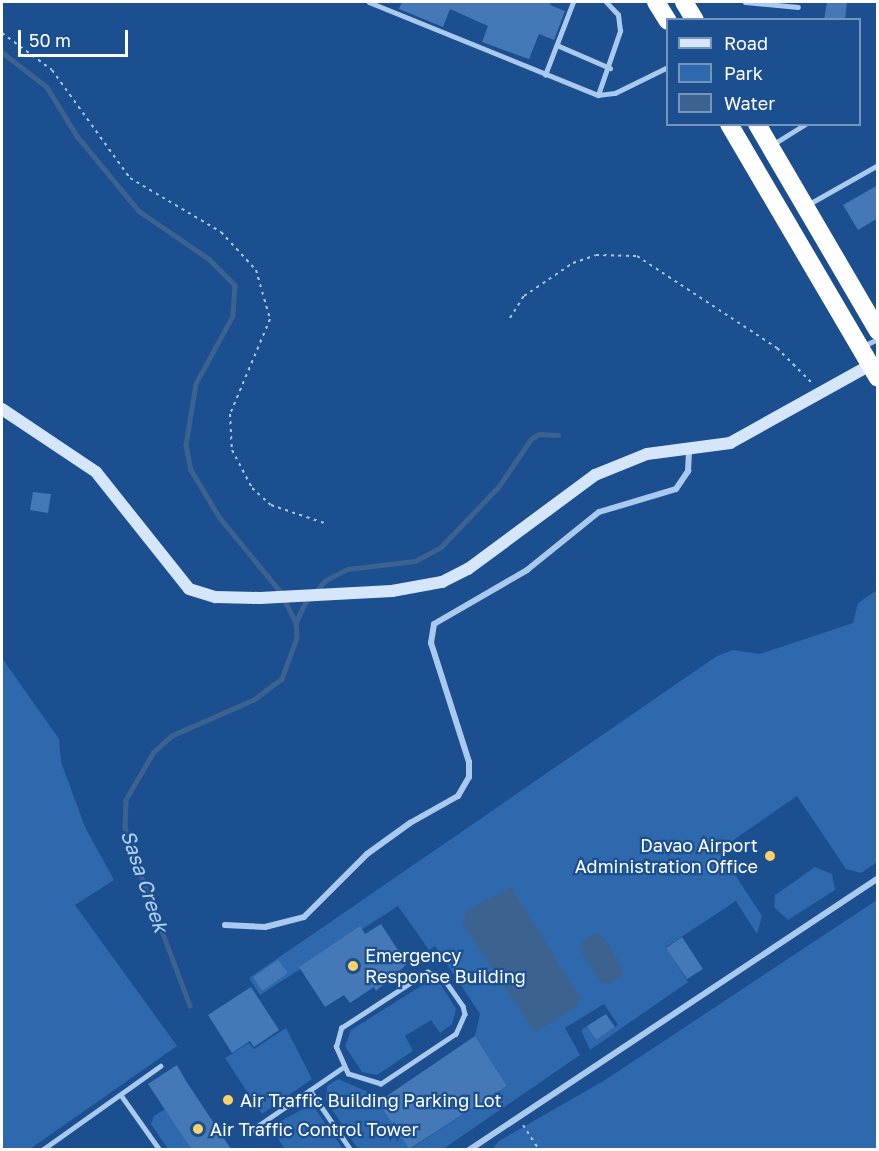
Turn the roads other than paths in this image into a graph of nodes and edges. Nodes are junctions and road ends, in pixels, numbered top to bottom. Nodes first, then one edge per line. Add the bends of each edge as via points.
1 (369, 2) edge
2 (573, 2) edge
3 (606, 2) edge
4 (684, 2) edge
5 (745, 2) edge
6 (798, 7) dead end
7 (693, 18) edge
8 (557, 45) junction
9 (610, 68) junction
10 (666, 68) edge
11 (545, 75) junction
12 (598, 95) junction
13 (730, 126) edge
14 (758, 126) edge
15 (803, 126) edge
16 (770, 146) junction
17 (878, 165) edge
18 (805, 206) junction
19 (842, 270) junction
20 (822, 282) junction
21 (878, 331) edge
22 (878, 339) edge
23 (861, 348) junction
24 (874, 371) edge
25 (2, 409) edge
26 (689, 451) junction
27 (878, 878) edge
28 (225, 925) dead end
29 (160, 1066) dead end
30 (342, 1068) junction
31 (310, 1090) junction
32 (121, 1095) junction
33 (246, 1134) dead end
34 (473, 1148) edge
35 (42, 1149) edge
36 (160, 1149) edge
37 (351, 1149) edge

1 - 11 lane
2 - 8 lane
3 - 9 lane via 620,24
4 - 7 highway
5 - 6 lane
8 - 9 lane
8 - 11 lane
9 - 12 lane
10 - 12 lane via 615,93
11 - 12 lane
13 - 20 highway
14 - 16 highway
15 - 16 lane
16 - 18 highway
17 - 18 lane
18 - 19 highway
19 - 20 highway
19 - 21 highway
20 - 23 highway
22 - 23 lane
23 - 24 highway
24 - 26 main road via 821,393 747,436
25 - 26 main road via 96,472 189,589 216,597 260,598 427,586 468,569 566,493 624,460
26 - 28 street via 688,471 676,489 599,512 527,570 434,624 431,643 469,762 466,788 367,855 304,917 265,927
27 - 34 street
29 - 32 lane
30 - 30 lane via 358,1080 381,1084 456,1034 465,1014 463,1006 442,976 419,974 341,1028 336,1047
30 - 31 lane
31 - 33 lane
31 - 37 lane
32 - 35 lane
32 - 36 lane

